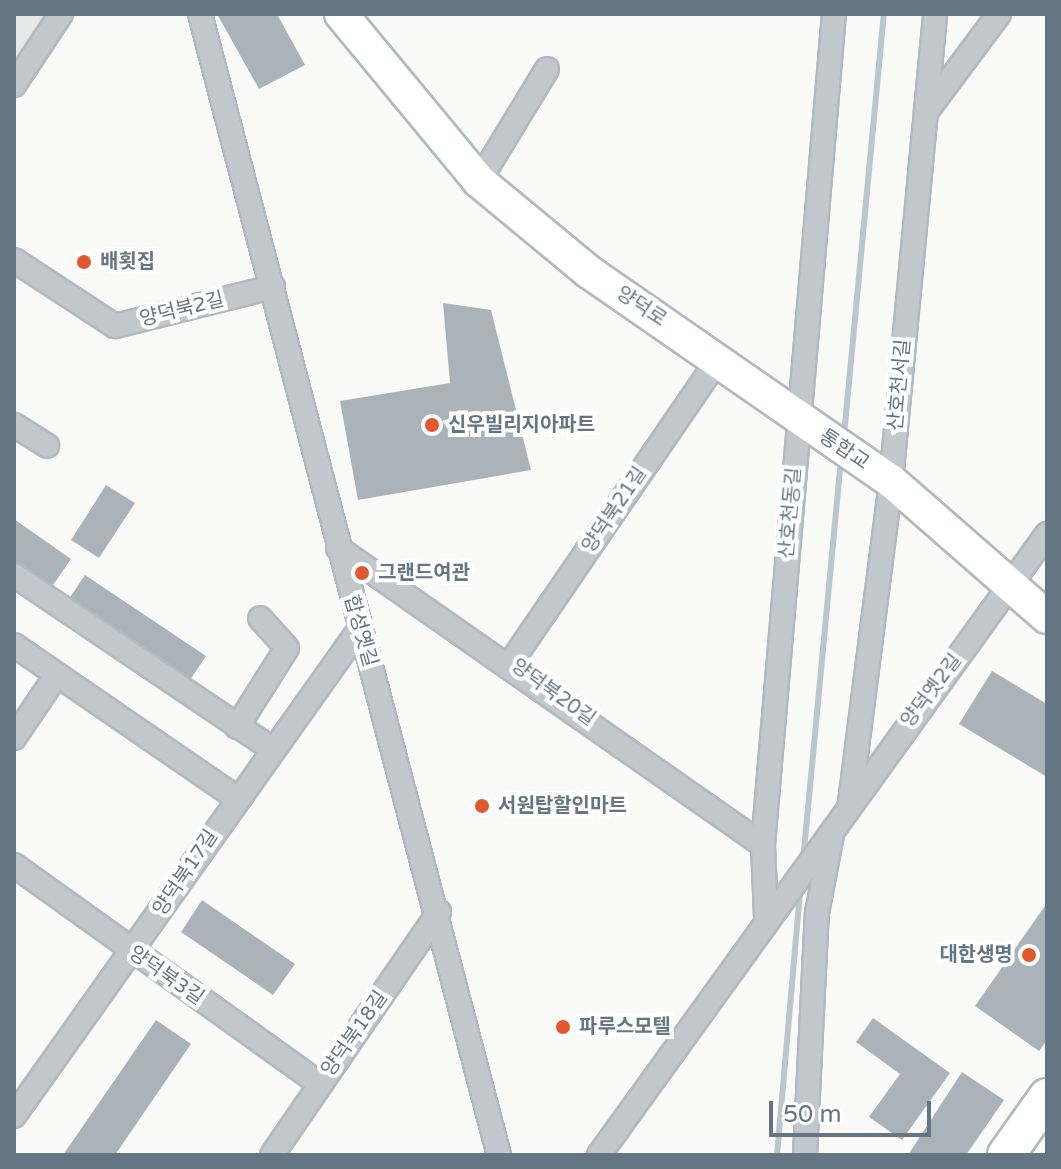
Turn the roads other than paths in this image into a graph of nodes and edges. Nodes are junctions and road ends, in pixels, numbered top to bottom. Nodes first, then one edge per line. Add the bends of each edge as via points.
1 (61, 14) edge
2 (200, 14) edge
3 (341, 14) edge
4 (834, 14) edge
5 (935, 14) edge
6 (999, 14) edge
7 (547, 69) dead end
8 (14, 85) edge
9 (926, 113) junction
10 (479, 181) junction
11 (14, 260) edge
12 (273, 287) junction
13 (719, 358) junction
14 (804, 422) junction
15 (14, 425) edge
16 (47, 446) dead end
17 (886, 478) junction
18 (1047, 534) edge
19 (338, 548) junction
20 (14, 575) edge
21 (1009, 589) junction
22 (1047, 617) edge
23 (260, 618) dead end
24 (359, 630) junction
25 (14, 645) edge
26 (511, 662) junction
27 (56, 676) junction
28 (237, 727) junction
29 (14, 738) edge
30 (272, 749) junction
31 (237, 798) junction
32 (850, 802) junction
33 (825, 840) junction
34 (763, 845) junction
35 (14, 865) edge
36 (439, 912) junction
37 (769, 913) junction
38 (133, 953) junction
39 (320, 1084) junction
40 (1047, 1097) edge
41 (14, 1116) edge
42 (272, 1155) edge
43 (499, 1155) edge
44 (599, 1155) edge
45 (805, 1155) edge
46 (1006, 1155) edge

1 - 8 street
2 - 12 street, 합성옛길
3 - 10 main road, 양덕로
4 - 14 street, 산호천동길
5 - 9 street, 산호천서길
6 - 9 street
7 - 10 street
9 - 17 street, 산호천서길
10 - 13 main road, 양덕로 via 589,272
11 - 12 street, 양덕북2길 via 115,326
12 - 19 street, 합성옛길
13 - 14 main road, 양덕로
13 - 26 street, 양덕북21길
14 - 17 main road, 통합교
14 - 34 street, 산호천동길
15 - 16 street
17 - 21 main road
17 - 32 street, 산호천서길
18 - 21 street, 양덕옛2길
19 - 24 street, 합성옛길
19 - 26 street, 양덕북20길
20 - 28 street
21 - 22 main road
21 - 32 street, 양덕옛2길
23 - 28 street via 287,648
24 - 30 street, 양덕북17길
24 - 36 street, 합성옛길
25 - 27 street
26 - 34 street, 양덕북20길
27 - 29 street
27 - 31 street
28 - 30 street
30 - 31 street, 양덕북17길
31 - 38 street, 양덕북17길
32 - 33 street, 양덕옛2길
33 - 37 street, 양덕옛2길
33 - 45 street
34 - 37 street, 산호천동길
35 - 38 street, 양덕북3길
36 - 39 street, 양덕북18길
36 - 43 street, 합성옛길
37 - 44 street
38 - 39 street, 양덕북3길
38 - 41 street, 양덕북17길
39 - 42 street, 양덕북18길
40 - 46 main road

